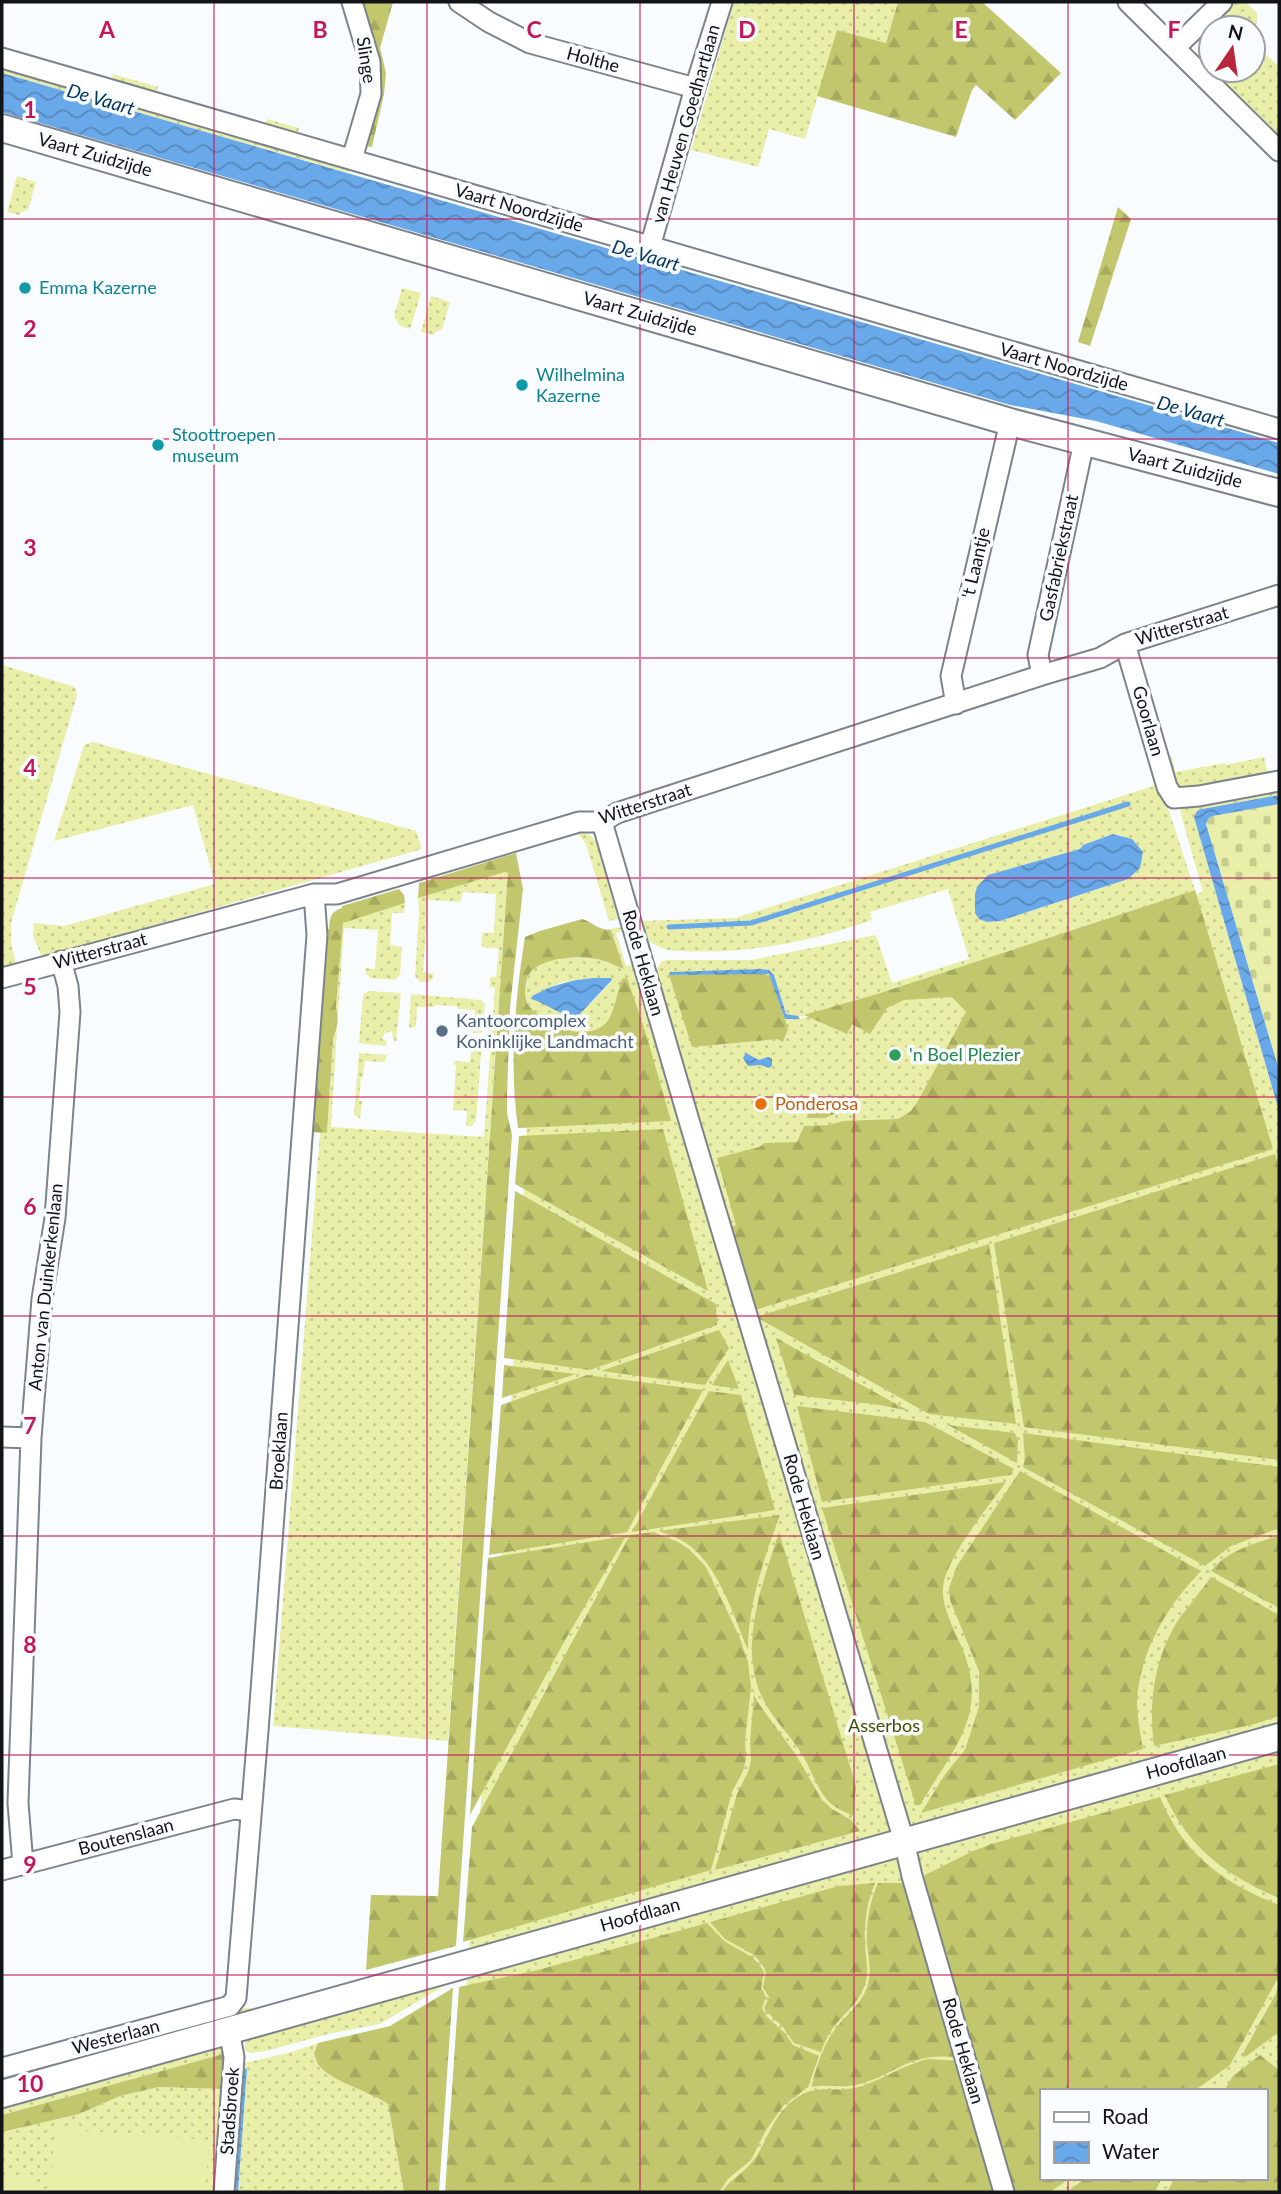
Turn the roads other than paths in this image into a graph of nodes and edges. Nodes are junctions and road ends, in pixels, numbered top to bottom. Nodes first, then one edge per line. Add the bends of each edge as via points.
1 (352, 2) edge
2 (459, 2) edge
3 (722, 2) edge
4 (1128, 2) edge
5 (1222, 2) edge
6 (1175, 48) junction
7 (2, 58) edge
8 (695, 88) junction
9 (2, 128) edge
10 (1279, 151) edge
11 (352, 159) junction
12 (650, 247) junction
13 (1279, 429) edge
14 (1007, 430) junction
15 (1084, 442) junction
16 (1279, 493) edge
17 (1279, 596) edge
18 (1125, 644) junction
19 (1042, 675) junction
20 (956, 704) junction
21 (1279, 781) edge
22 (602, 822) junction
23 (314, 894) junction
24 (61, 961) junction
25 (2, 978) edge
26 (2, 1437) edge
27 (31, 1438) junction
28 (1279, 1737) edge
29 (251, 1811) junction
30 (904, 1841) junction
31 (23, 1865) junction
32 (2, 1870) edge
33 (229, 2018) junction
34 (2, 2068) edge
35 (2, 2094) edge
36 (224, 2192) edge
37 (1004, 2192) edge

1 - 11 street, Slinge via 370,62 371,94
2 - 8 street, Holthe via 530,43
3 - 8 street, van Heuven Goedhartlaan
4 - 6 street
5 - 6 street
6 - 10 street
7 - 11 street, Vaart Noordzijde
8 - 12 street, van Heuven Goedhartlaan
9 - 14 main road, Vaart Zuidzijde
11 - 12 street, Vaart Noordzijde
12 - 13 street, Vaart Noordzijde
14 - 15 main road, Vaart Zuidzijde
14 - 20 street, 't Laantje via 951,676
15 - 16 main road, Vaart Zuidzijde
15 - 19 street, Gasfabriekstraat via 1038,655
17 - 18 street, Witterstraat
18 - 19 street, Witterstraat via 1100,658
18 - 21 street, Goorlaan via 1174,798
19 - 20 street, Witterstraat
20 - 22 street, Witterstraat via 617,813
22 - 23 street, Witterstraat via 579,821 337,894
22 - 30 street, Rode Heklaan
23 - 24 street, Witterstraat
23 - 29 street, Broeklaan via 317,936
24 - 25 street, Witterstraat
24 - 27 street, Anton van Duinkerkenlaan via 70,1012 55,1219 42,1299
26 - 27 street
27 - 31 street, Anton van Duinkerkenlaan via 18,1803
28 - 30 main road, Hoofdlaan
29 - 31 street, Boutenslaan via 234,1809
29 - 33 street, Broeklaan via 236,1998
30 - 33 main road, Hoofdlaan
30 - 37 street, Rode Heklaan
31 - 32 street, Boutenslaan
33 - 34 street, Westerlaan
33 - 35 main road, Hoofdlaan
33 - 36 street, Stadsbroek via 234,2057

